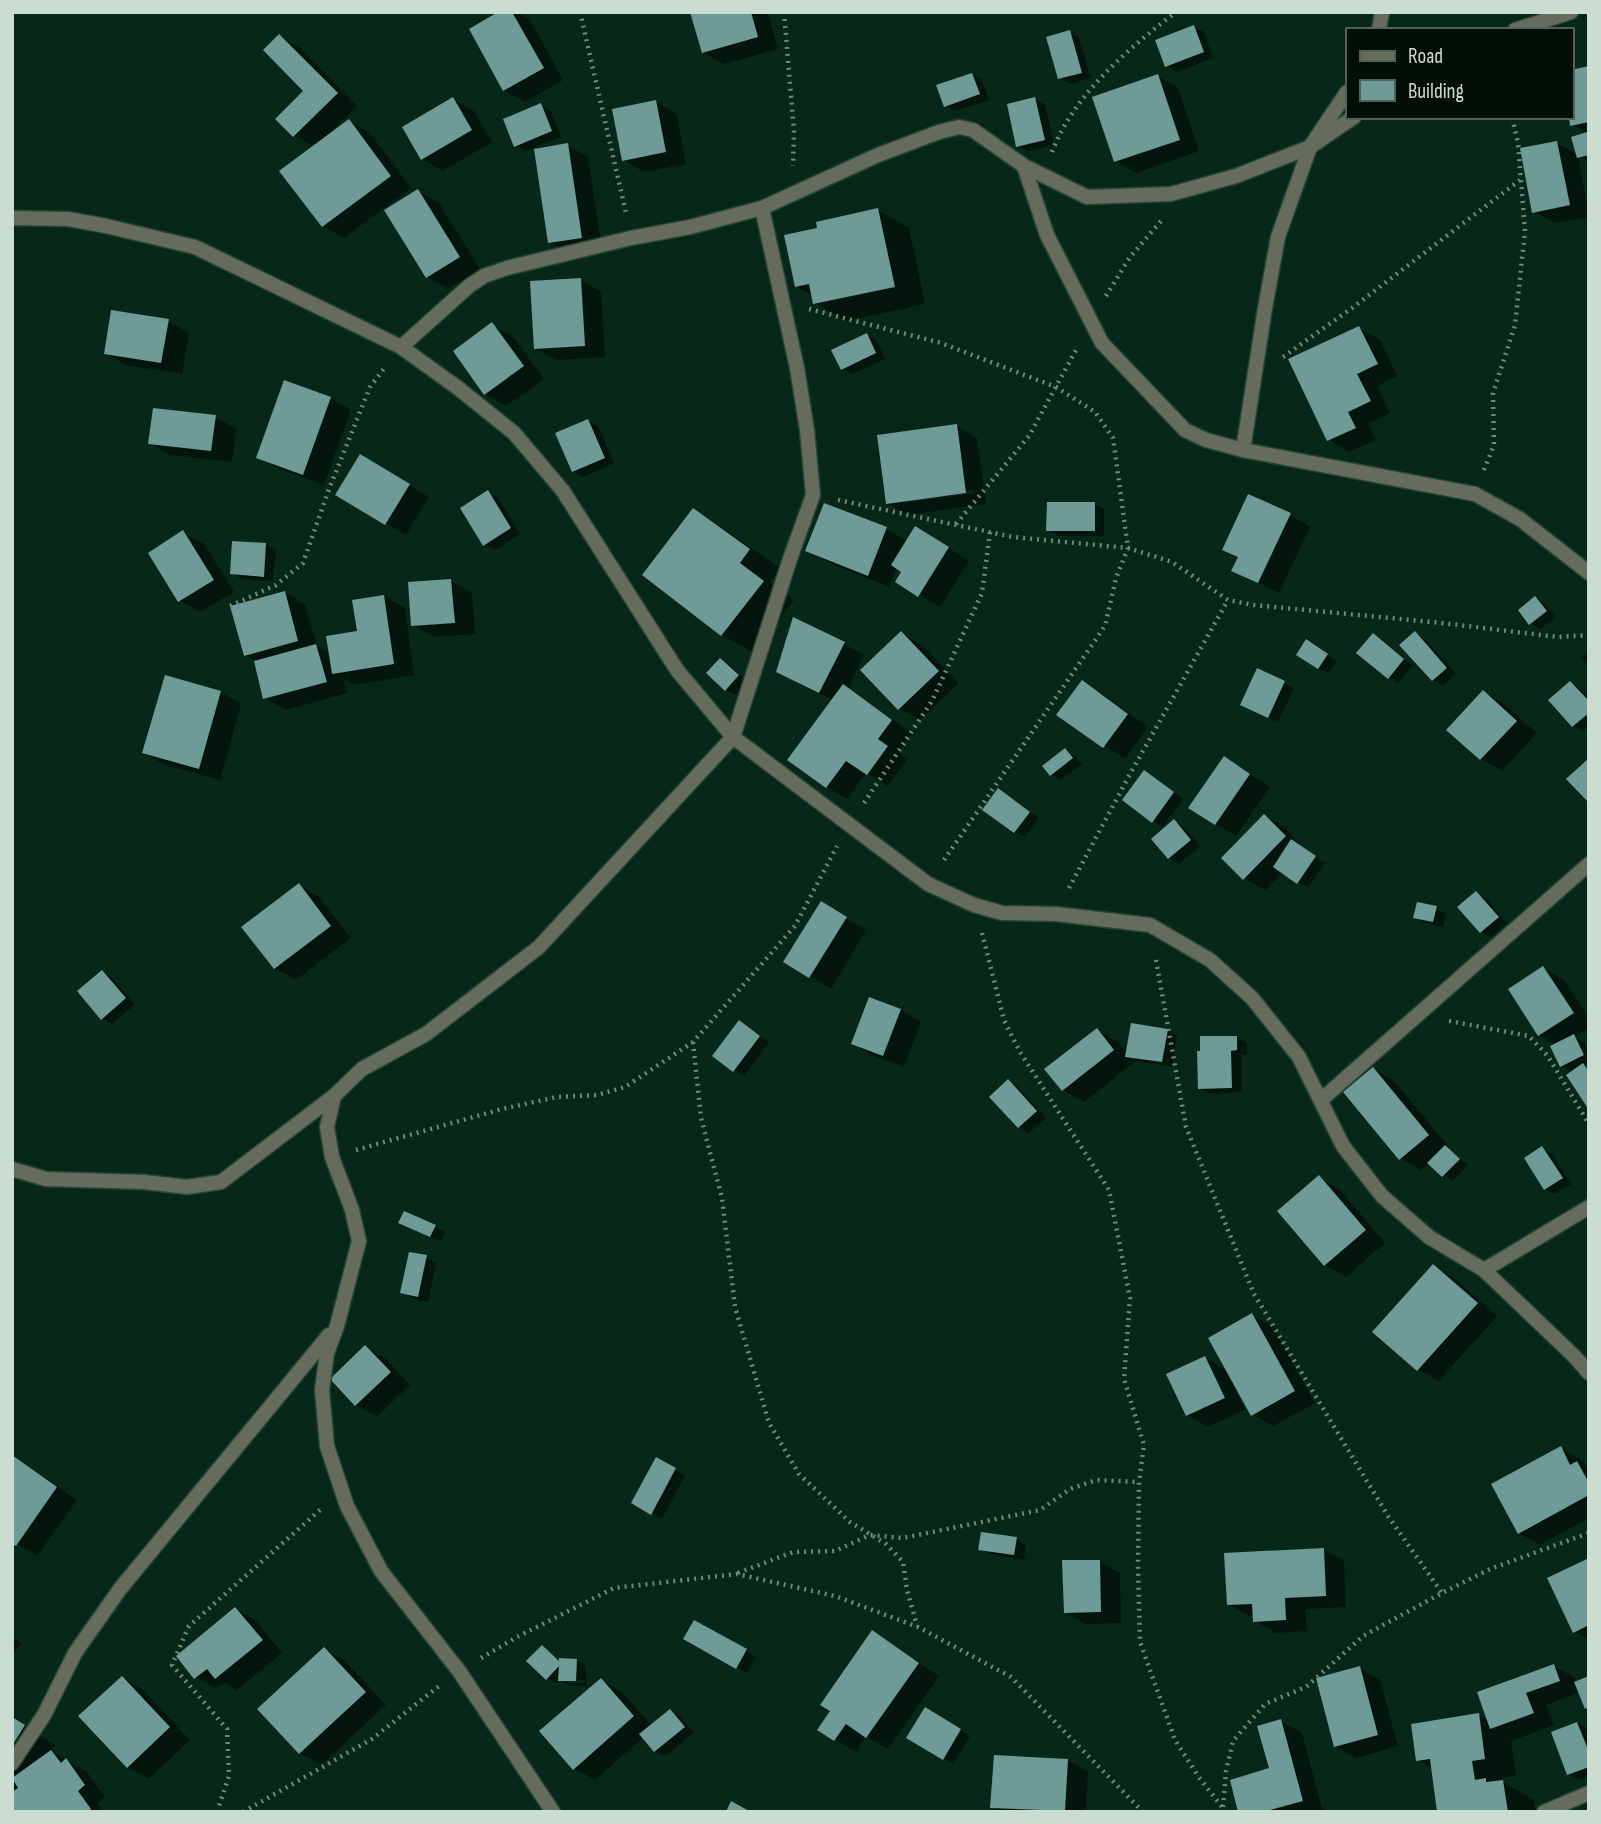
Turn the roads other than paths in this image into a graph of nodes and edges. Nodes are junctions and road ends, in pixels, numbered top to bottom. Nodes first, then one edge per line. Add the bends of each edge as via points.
1 (1571, 12) edge
2 (1521, 28) edge
3 (1346, 93) edge
4 (1351, 119) edge
5 (1310, 147) junction
6 (1024, 166) junction
7 (762, 208) junction
8 (12, 218) edge
9 (401, 347) junction
10 (1243, 450) junction
11 (1589, 573) edge
12 (733, 737) junction
13 (1589, 864) edge
14 (334, 1096) junction
15 (1321, 1100) junction
16 (12, 1169) edge
17 (1589, 1207) edge
18 (1484, 1270) junction
19 (337, 1326) junction
20 (1589, 1373) edge
21 (12, 1763) edge
22 (1589, 1793) edge
23 (553, 1812) edge
24 (1544, 1812) edge

1 - 2 street
3 - 5 street
4 - 5 street
5 - 6 street via 1236,176 1171,194 1087,197
5 - 10 street via 1278,237
6 - 7 street via 973,130 959,127 878,155
6 - 10 street via 1047,235 1102,344 1185,430
7 - 9 street via 484,276
7 - 12 street via 807,430 813,495
8 - 9 street via 68,219 195,247
9 - 12 street via 514,433 563,491 677,670
10 - 11 street via 1475,494 1520,519
12 - 14 street via 539,947 426,1034 362,1069
12 - 15 street via 928,884 1002,913 1150,925 1209,960 1252,998 1299,1057
13 - 15 street
14 - 16 street via 221,1182 187,1187 46,1179
14 - 19 street via 327,1127 331,1157 359,1241
15 - 18 street via 1343,1146 1382,1195 1429,1237
17 - 18 street
18 - 20 street
19 - 21 street via 120,1589 75,1653
19 - 23 street via 327,1353 322,1390 327,1446 347,1506 381,1572 458,1671
22 - 24 street

